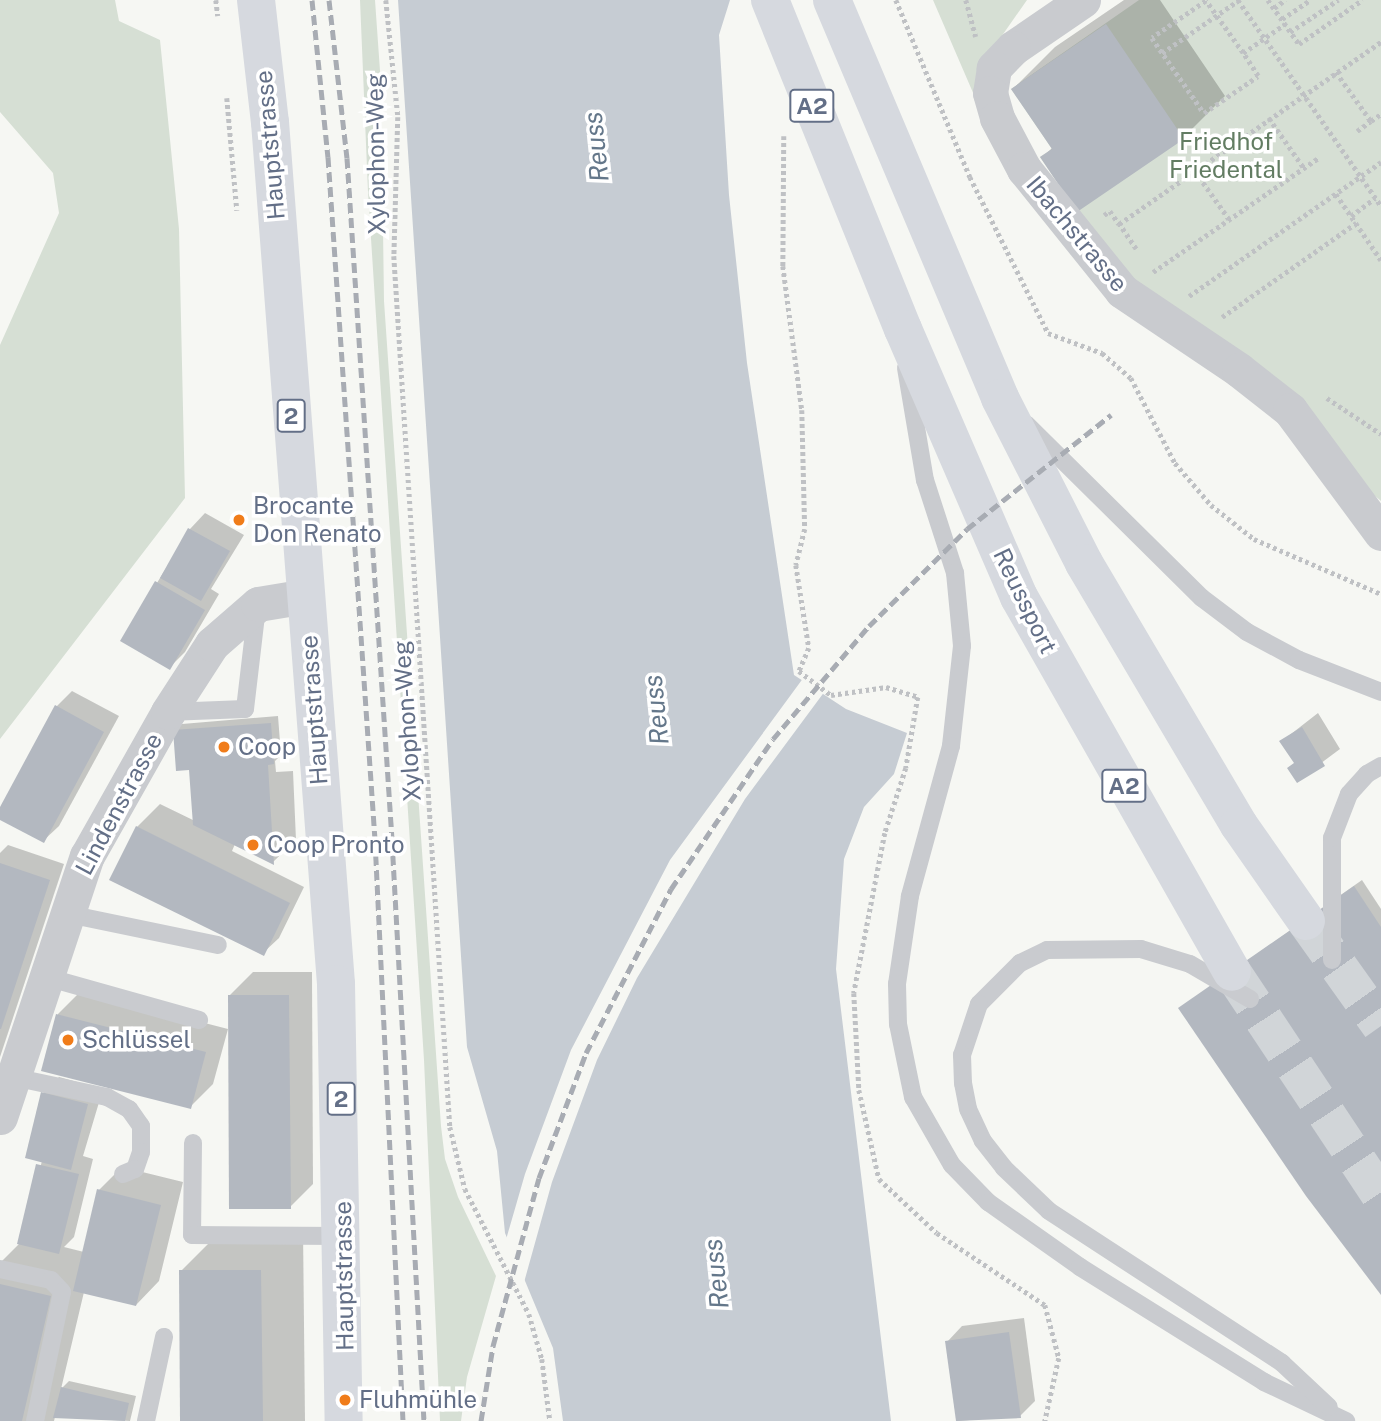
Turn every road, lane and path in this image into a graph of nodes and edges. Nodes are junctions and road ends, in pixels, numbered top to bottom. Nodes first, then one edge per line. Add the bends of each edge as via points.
1 (216, 0) edge
2 (256, 0) edge
3 (386, 0) edge
4 (770, 0) edge
5 (832, 0) edge
6 (896, 0) edge
7 (1083, 0) edge
8 (1239, 0) edge
9 (1268, 0) edge
10 (1285, 0) edge
11 (1310, 0) edge
12 (1338, 0) edge
13 (1362, 0) edge
14 (1274, 8) junction
15 (1217, 16) junction
16 (1283, 22) junction
17 (219, 25) dead end
18 (1290, 32) junction
19 (1264, 38) junction
20 (1381, 41) edge
21 (1163, 53) junction
22 (1242, 53) junction
23 (1336, 72) junction
24 (227, 92) dead end
25 (1303, 94) junction
26 (1381, 114) edge
27 (1269, 118) junction
28 (1371, 121) junction
29 (1357, 131) dead end
30 (784, 132) dead end
31 (1318, 158) dead end
32 (1381, 162) edge
33 (1304, 168) junction
34 (1195, 171) junction
35 (1361, 177) junction
36 (1336, 194) junction
37 (1376, 198) junction
38 (1381, 206) edge
39 (237, 215) dead end
40 (1351, 216) junction
41 (1229, 219) junction
42 (1356, 223) junction
43 (1139, 253) dead end
44 (1381, 260) edge
45 (1146, 263) dead end
46 (1153, 273) junction
47 (1159, 282) dead end
48 (1190, 296) dead end
49 (1212, 323) dead end
50 (903, 329) junction
51 (1000, 398) junction
52 (1381, 533) edge
53 (1381, 594) edge
54 (306, 596) junction
55 (258, 604) junction
56 (1381, 692) edge
57 (168, 712) junction
58 (1381, 765) edge
59 (68, 914) junction
60 (1306, 921) tunnel mouth
61 (218, 945) dead end
62 (1332, 960) dead end
63 (46, 977) junction
64 (1241, 985) joint
65 (199, 1020) dead end
66 (13, 1077) junction
67 (0, 1117) edge
68 (193, 1143) dead end
69 (123, 1174) dead end
70 (344, 1236) junction
71 (0, 1269) edge
72 (163, 1337) dead end
73 (1344, 1420) edge
74 (35, 1421) edge
75 (146, 1421) edge
76 (344, 1421) edge
77 (550, 1421) edge
78 (1045, 1421) edge

1 - 17 path
2 - 54 main road, Hauptstrasse / 2 via 270,122
3 - 77 path, Xylophon-Weg via 398,117 394,256 450,1127 465,1189 528,1314 542,1359
4 - 50 main road, Reussport / A2
5 - 51 main road, A2
6 - 53 path via 970,177 1048,333 1102,353 1131,378 1175,463 1222,514 1254,539
7 - 52 street, Ibachstrasse via 1013,48 994,68 990,93 996,118 1024,169 1122,291 1240,370 1290,410
8 - 15 path
8 - 19 path
9 - 14 path
10 - 14 path
11 - 16 path
12 - 18 path
13 - 18 path via 1298,44
14 - 16 path
15 - 21 path
15 - 21 path via 1206,1 1152,38
15 - 22 path
16 - 18 path
16 - 19 path
19 - 22 path
19 - 25 path
20 - 23 path
21 - 22 path via 1204,113 1258,76
23 - 25 path
23 - 28 path
24 - 39 path
25 - 27 path
25 - 35 path
26 - 28 path
27 - 33 path
27 - 34 path
28 - 29 path
30 - 78 path via 783,266 803,423 805,529 796,565 809,648 799,671 831,695 886,687 918,697 906,768 885,833 854,993 859,1090 879,1179 937,1233 1045,1305 1059,1358
31 - 33 path
32 - 35 path
33 - 41 path
34 - 41 path
34 - 43 path via 1119,224
35 - 36 path
35 - 37 path
36 - 40 path
36 - 48 path
37 - 38 path
37 - 40 path
40 - 42 path
41 - 46 path
42 - 44 path
42 - 49 path
45 - 46 path
46 - 47 path
50 - 64 main road, Reussport / A2 via 1019,597
50 - 73 lane via 916,437 955,573 962,646 951,746 910,896 897,984 898,1024 913,1097 952,1165 988,1202 1080,1267 1264,1382
51 - 56 lane via 1202,598 1247,632 1299,660
51 - 60 main road, A2 via 1084,563 1240,825
54 - 55 street
54 - 70 main road, Hauptstrasse / 2 via 336,984
55 - 57 street, Lindenstrasse via 212,644
55 - 57 lane via 245,709
57 - 59 street, Lindenstrasse via 87,856
58 - 62 lane via 1349,794 1332,838
59 - 61 lane
59 - 63 street, Lindenstrasse
63 - 65 lane
63 - 66 street, Lindenstrasse
64 - 73 lane via 1141,949 1047,950 1020,963 979,1004 962,1055 968,1109 1003,1168 1049,1211 1282,1363
66 - 67 street, Lindenstrasse
66 - 69 lane via 107,1097 129,1109 141,1126 141,1152 135,1169
68 - 70 lane via 191,1235
70 - 76 main road, Hauptstrasse / 2
71 - 74 lane via 51,1280 62,1292
72 - 75 lane

